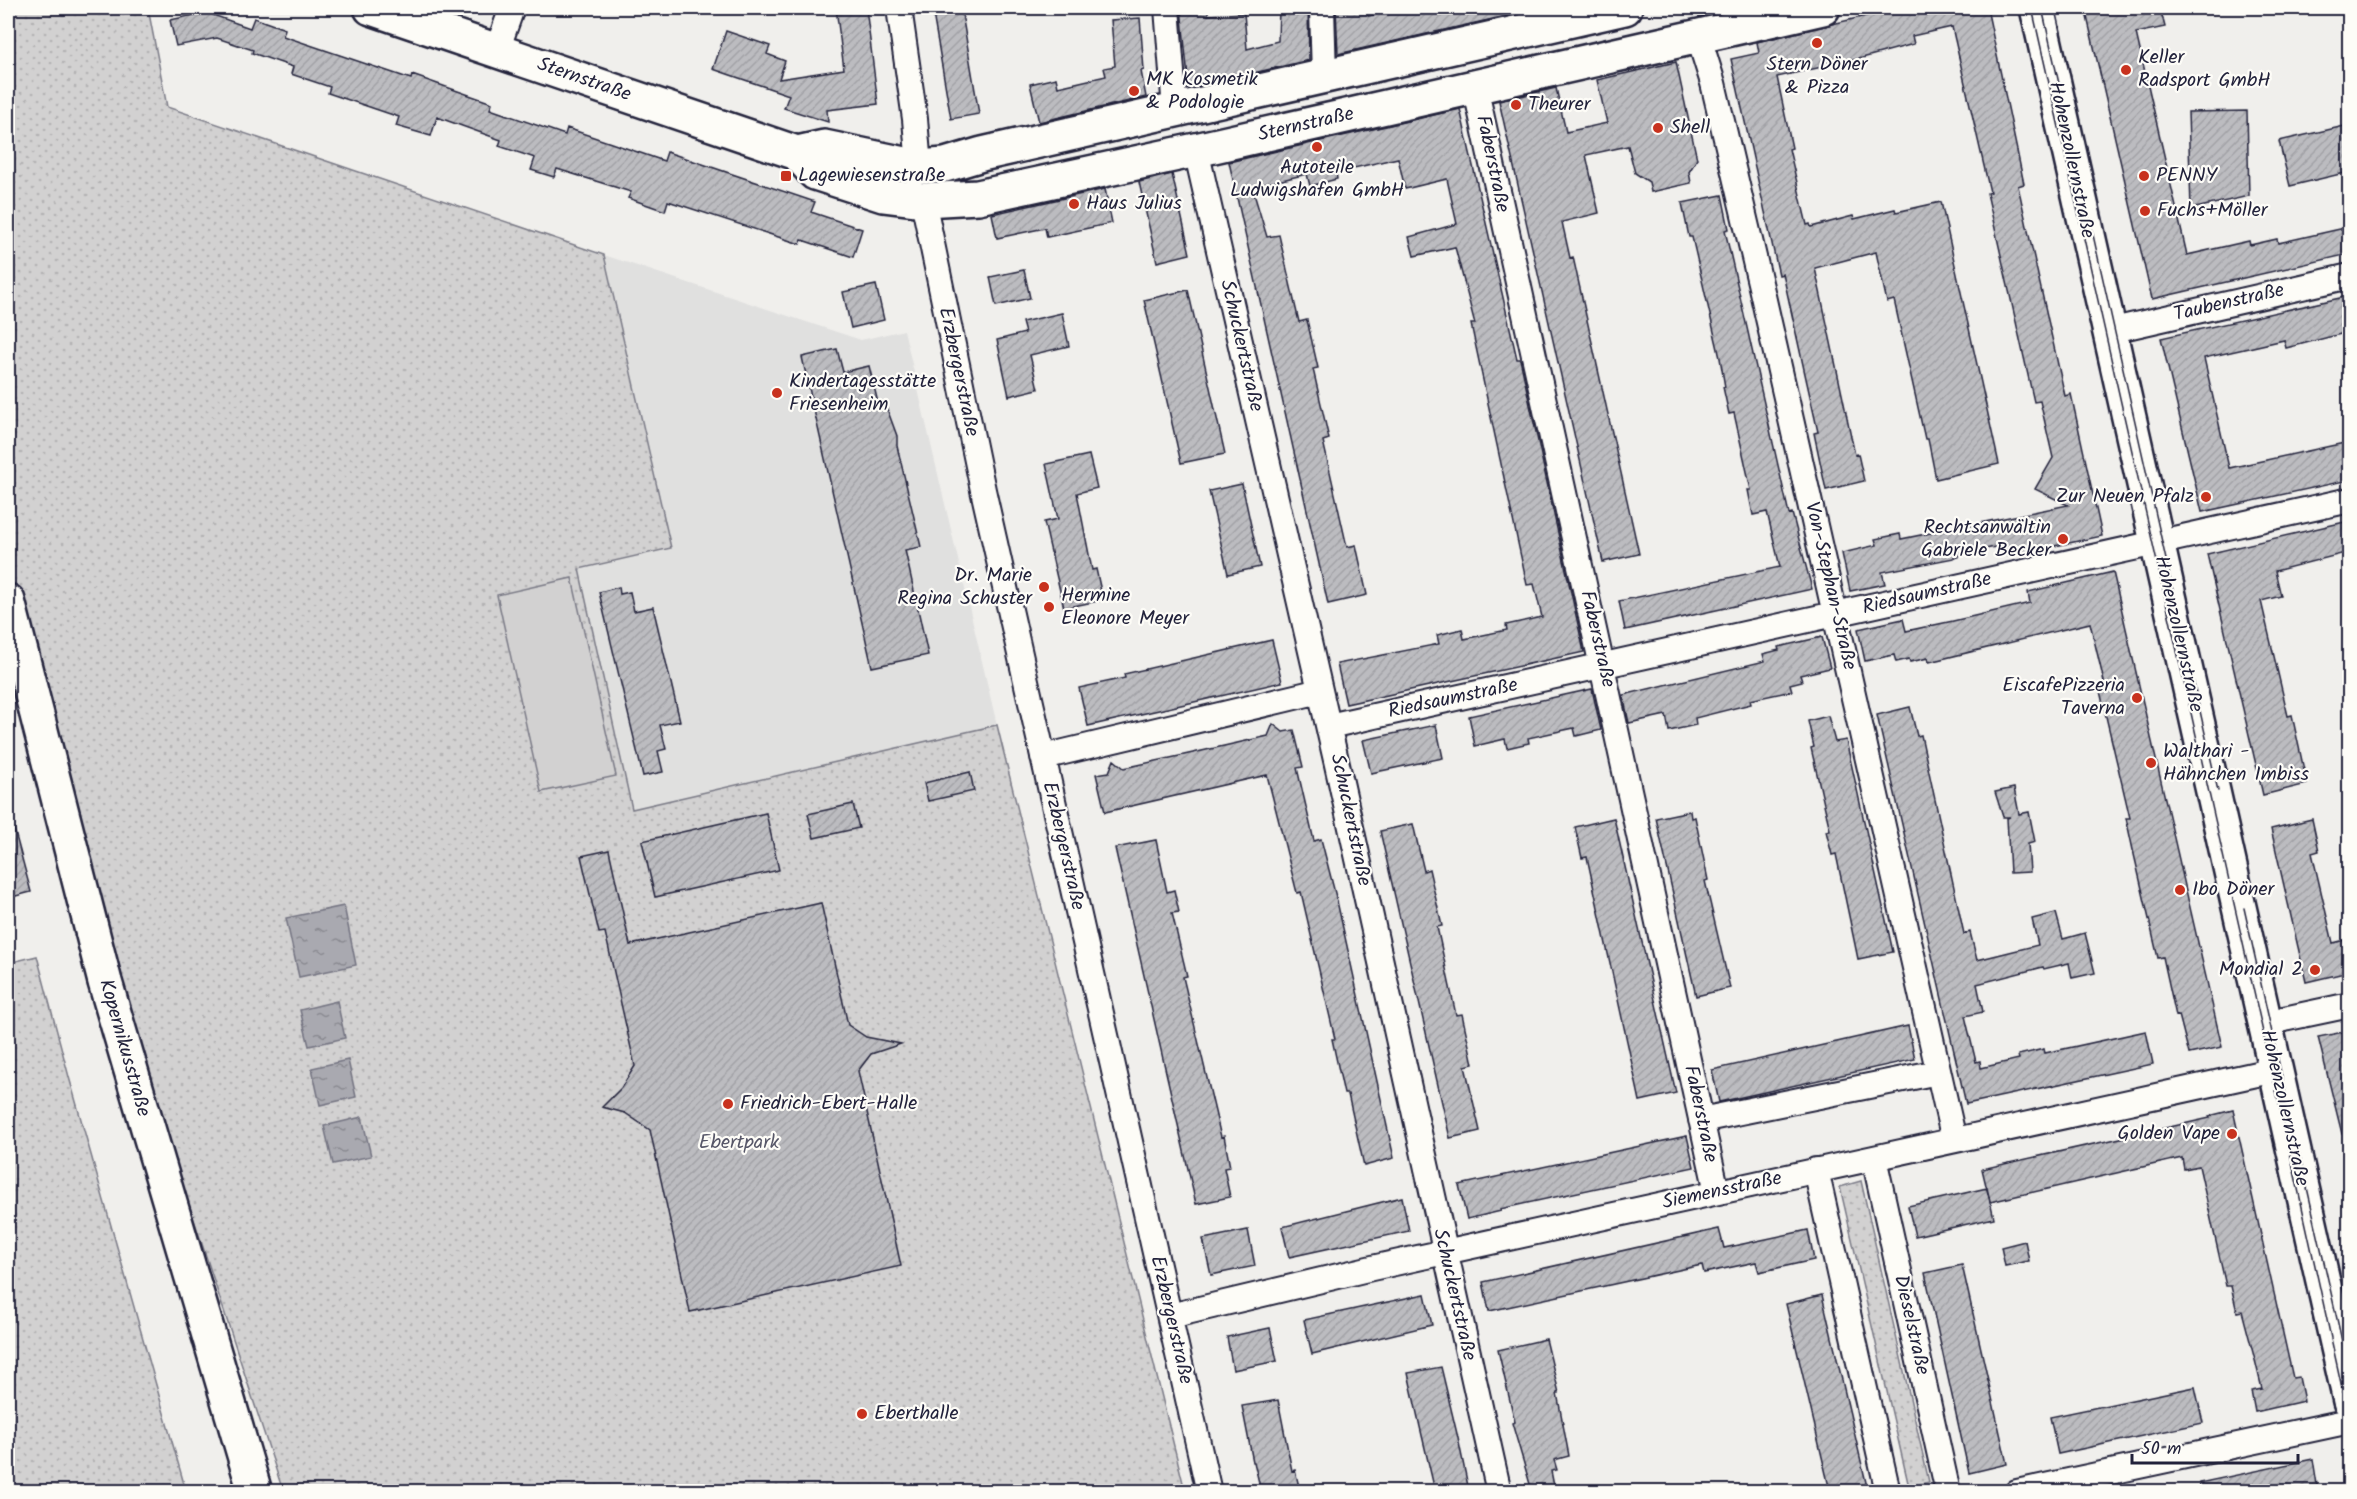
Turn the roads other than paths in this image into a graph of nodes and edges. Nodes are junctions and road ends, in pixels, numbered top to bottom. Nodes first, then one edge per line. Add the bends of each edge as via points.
1 (371, 8) edge
2 (512, 8) edge
3 (899, 8) edge
4 (1167, 8) edge
5 (1322, 8) edge
6 (1625, 8) edge
7 (1823, 8) edge
8 (2037, 8) edge
9 (1531, 18) edge
10 (1694, 21) edge
11 (1465, 44) junction
12 (497, 50) junction
13 (1324, 76) junction
14 (1475, 86) junction
15 (1175, 110) junction
16 (1196, 150) junction
17 (797, 153) junction
18 (919, 167) junction
19 (923, 200) junction
20 (2349, 276) edge
21 (2109, 331) junction
22 (2349, 500) edge
23 (2158, 542) junction
24 (8, 601) edge
25 (1836, 615) junction
26 (1603, 666) junction
27 (1320, 691) junction
28 (1329, 726) junction
29 (1043, 757) junction
30 (2349, 1005) edge
31 (2265, 1023) junction
32 (2275, 1070) junction
33 (1938, 1072) junction
34 (1701, 1120) junction
35 (1954, 1140) junction
36 (1874, 1158) junction
37 (1816, 1170) junction
38 (1717, 1192) junction
39 (1444, 1253) junction
40 (1170, 1316) junction
41 (2349, 1401) edge
42 (2349, 1421) edge
43 (255, 1491) edge
44 (1209, 1491) edge
45 (1499, 1491) edge
46 (1888, 1491) edge
47 (1948, 1491) edge
48 (2017, 1491) edge

1 - 12 main road, Sternstraße
2 - 12 street
3 - 18 street
4 - 15 street
5 - 13 street
6 - 9 main road, Sternstraße
7 - 10 main road, Sternstraße
8 - 21 main road, Hohenzollernstraße
9 - 11 main road, Sternstraße
10 - 14 main road, Sternstraße
10 - 25 street, Von-Stephan-Straße via 1713,83
11 - 13 main road, Sternstraße
11 - 14 main road
12 - 17 main road, Sternstraße
13 - 15 main road, Sternstraße
14 - 16 main road, Sternstraße
14 - 26 street, Faberstraße
15 - 16 main road
15 - 18 main road, Sternstraße via 945,165
16 - 19 main road, Sternstraße via 978,197
16 - 27 street, Schuckertstraße
17 - 18 main road, Sternstraße via 824,147
17 - 19 main road, Sternstraße via 815,173 883,195
18 - 19 main road
19 - 29 street, Erzbergerstraße
20 - 21 street, Taubenstraße
21 - 23 main road, Hohenzollernstraße
22 - 23 street, Riedsaumstraße
23 - 25 street, Riedsaumstraße
23 - 31 main road, Hohenzollernstraße
24 - 43 main road, Kopernikusstraße via 118,1027
25 - 26 street, Riedsaumstraße
25 - 33 street, Von-Stephan-Straße
26 - 28 street, Riedsaumstraße
26 - 34 street, Faberstraße
27 - 28 street, Schuckertstraße
27 - 29 street
28 - 39 street, Schuckertstraße
29 - 40 street, Erzbergerstraße
30 - 31 street
31 - 32 main road, Hohenzollernstraße
32 - 35 street, Siemensstraße
32 - 41 main road, Hohenzollernstraße
33 - 34 street
33 - 35 street, Von-Stephan-Straße
34 - 38 street, Faberstraße
35 - 36 street, Siemensstraße
36 - 37 street, Siemensstraße
36 - 47 street, Dieselstraße
37 - 38 street, Siemensstraße
37 - 46 street
38 - 39 street, Siemensstraße
39 - 40 street, Siemensstraße
39 - 45 street, Schuckertstraße
40 - 44 street, Erzbergerstraße
42 - 48 street

